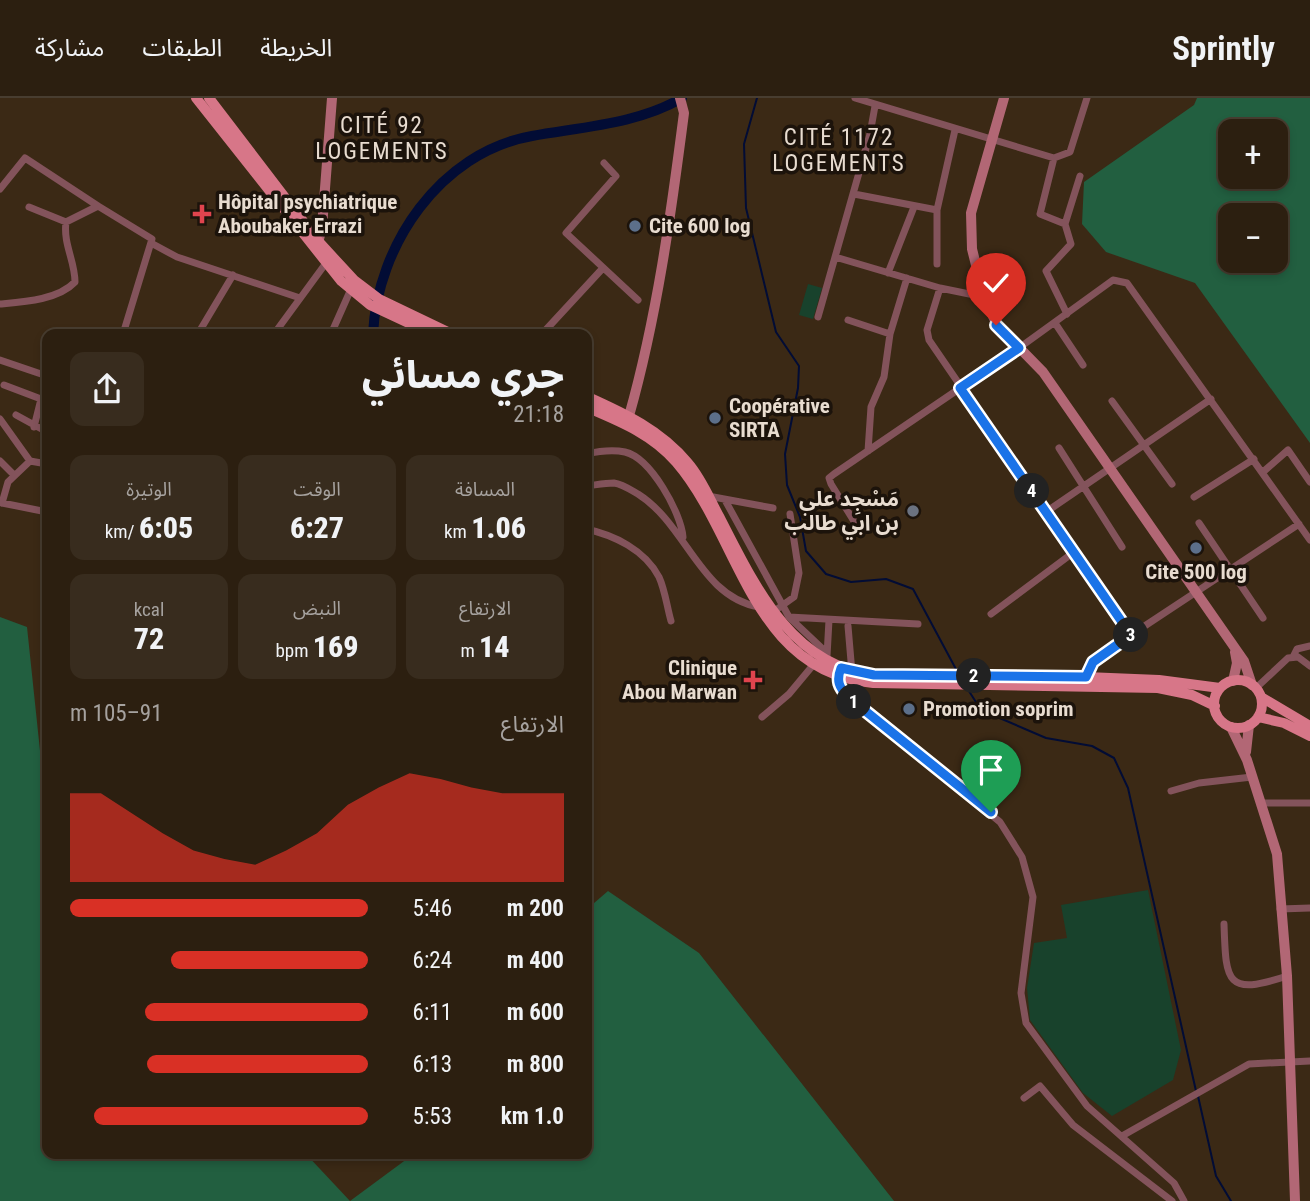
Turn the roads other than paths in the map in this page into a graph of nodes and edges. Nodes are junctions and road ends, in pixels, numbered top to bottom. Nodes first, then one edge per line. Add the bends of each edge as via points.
1 (196, 98) edge
2 (209, 98) edge
3 (332, 98) edge
4 (680, 98) edge
5 (855, 98) edge
6 (1004, 98) edge
7 (1087, 98) edge
8 (874, 106) junction
9 (955, 130) junction
10 (992, 141) junction
11 (1054, 158) junction
12 (604, 163) dead end
13 (1080, 176) dead end
14 (0, 189) edge
15 (854, 194) junction
16 (98, 206) junction
17 (29, 207) dead end
18 (914, 207) junction
19 (937, 210) junction
20 (66, 222) junction
21 (1065, 224) junction
22 (151, 243) junction
23 (318, 247) junction
24 (835, 257) junction
25 (326, 262) junction
26 (937, 264) dead end
27 (603, 268) junction
28 (888, 273) junction
29 (233, 275) junction
30 (907, 278) junction
31 (940, 288) junction
32 (351, 289) junction
33 (984, 297) junction
34 (300, 298) junction
35 (638, 300) dead end
36 (374, 301) junction
37 (0, 304) edge
38 (1067, 314) junction
39 (818, 317) dead end
40 (848, 320) dead end
41 (1055, 323) junction
42 (125, 329) edge
43 (201, 329) edge
44 (278, 329) edge
45 (333, 329) edge
46 (423, 329) edge
47 (440, 329) edge
48 (547, 329) edge
49 (890, 334) junction
50 (1019, 348) junction
51 (0, 360) edge
52 (1083, 365) dead end
53 (42, 374) edge
54 (5, 385) dead end
55 (960, 388) junction
56 (592, 399) edge
57 (1211, 399) junction
58 (1112, 401) dead end
59 (42, 404) edge
60 (592, 410) edge
61 (16, 415) dead end
62 (629, 416) junction
63 (0, 419) edge
64 (34, 427) junction
65 (42, 430) edge
66 (1144, 446) junction
67 (1059, 448) dead end
68 (868, 451) junction
69 (592, 453) edge
70 (1254, 459) junction
71 (0, 461) edge
72 (30, 461) junction
73 (42, 463) edge
74 (1110, 469) junction
75 (1263, 472) junction
76 (14, 475) junction
77 (1310, 482) edge
78 (1172, 484) dead end
79 (592, 485) edge
80 (1084, 486) junction
81 (708, 496) junction
82 (1194, 497) dead end
83 (725, 500) junction
84 (1, 503) edge
85 (772, 508) dead end
86 (42, 511) edge
87 (1046, 512) junction
88 (790, 514) dead end
89 (1199, 523) dead end
90 (1299, 524) junction
91 (592, 530) edge
92 (860, 531) dead end
93 (683, 539) junction
94 (1310, 540) edge
95 (1122, 547) dead end
96 (1073, 552) junction
97 (1230, 569) junction
98 (1197, 593) junction
99 (784, 606) junction
100 (758, 607) junction
101 (774, 612) junction
102 (992, 614) dead end
103 (789, 617) junction
104 (1263, 618) dead end
105 (829, 620) junction
106 (671, 621) dead end
107 (918, 624) dead end
108 (848, 626) dead end
109 (1131, 635) junction
110 (1310, 646) edge
111 (1235, 651) junction
112 (827, 656) junction
113 (1293, 657) junction
114 (814, 664) junction
115 (1310, 666) edge
116 (845, 674) junction
117 (1086, 677) junction
118 (974, 681) junction
119 (1233, 681) junction
120 (1220, 688) junction
121 (1256, 690) junction
122 (1215, 706) junction
123 (762, 717) dead end
124 (1254, 721) junction
125 (1310, 726) edge
126 (1231, 727) junction
127 (1310, 736) edge
128 (1247, 760) junction
129 (1252, 777) junction
130 (1171, 791) dead end
131 (1261, 803) junction
132 (1310, 803) edge
133 (1310, 908) edge
134 (1280, 909) junction
135 (1224, 924) dead end
136 (1287, 976) junction
137 (1310, 1061) edge
138 (1289, 1062) junction
139 (1024, 1098) dead end
140 (1122, 1136) junction
141 (1172, 1201) edge
142 (1184, 1201) edge
143 (1295, 1201) edge

1 - 23 main road
2 - 23 main road
3 - 23 street
4 - 62 street via 684,113 673,204 642,371
5 - 8 street
6 - 10 street
7 - 11 street via 1070,152
8 - 9 street
8 - 15 street
9 - 10 street
9 - 19 street
10 - 11 street
10 - 33 street via 971,213 972,249
11 - 21 street via 1040,214
12 - 27 street via 616,176 566,233
13 - 21 street
14 - 16 street via 24,158
15 - 18 street
15 - 24 street
16 - 20 street
16 - 22 street via 152,239
17 - 20 street
18 - 19 street
18 - 28 street
19 - 26 street
20 - 37 street via 64,236 75,282 67,290
21 - 38 street via 1071,244 1046,271
22 - 29 street via 177,257
22 - 42 street
23 - 25 main road
23 - 36 main road
24 - 28 street
24 - 39 street
25 - 32 main road
25 - 34 street
27 - 35 street
27 - 48 street
28 - 30 street
29 - 34 street
29 - 43 street
30 - 31 street
30 - 49 street
31 - 33 street
31 - 55 street via 927,335
32 - 36 main road
32 - 45 street
33 - 50 street via 996,325
34 - 44 street
36 - 46 main road
36 - 47 main road
38 - 41 street
38 - 57 street via 1113,281 1127,283
40 - 49 street
41 - 50 street
41 - 52 street
49 - 68 street via 884,377 871,407
50 - 55 street
50 - 74 street via 1043,372
51 - 53 street
54 - 59 street
55 - 68 street
55 - 87 street
56 - 62 main road
57 - 66 street
57 - 70 street
58 - 66 street
59 - 64 street
60 - 100 main road via 644,434 675,461
61 - 64 street
62 - 81 main road via 680,453
63 - 72 street
64 - 65 street
66 - 74 street
66 - 78 street
67 - 80 street
68 - 92 street via 829,478
69 - 93 street via 626,452 656,476 682,526
70 - 75 street
70 - 82 street
71 - 76 street
72 - 73 street
72 - 76 street
74 - 80 street
74 - 98 street
75 - 77 street via 1288,450
75 - 90 street
76 - 84 street
79 - 93 street via 626,487 664,515
80 - 87 street
80 - 95 street
81 - 83 street
81 - 101 main road
83 - 85 street
83 - 99 street
84 - 86 street
87 - 96 street
88 - 99 street via 799,573 794,597
89 - 97 street
90 - 94 street
90 - 97 street
91 - 106 street via 612,535 633,548 659,576
93 - 100 street via 719,589 744,605
96 - 102 street
96 - 109 street
97 - 98 street
97 - 104 street
98 - 109 street
98 - 111 street
99 - 101 street
99 - 103 street
100 - 114 main road via 792,647
101 - 112 main road via 797,639
103 - 105 street
103 - 112 street
105 - 107 street
105 - 112 street
108 - 116 street
109 - 117 street via 1093,662
110 - 113 street via 1297,649
111 - 119 street
111 - 121 street via 1248,666
112 - 116 main road
113 - 115 street
113 - 121 street
114 - 116 main road
114 - 123 street
116 - 118 main road
116 - 140 street via 840,689 1000,822 1022,857 1033,897 1021,993 1026,1023 1087,1107
117 - 118 main road
117 - 120 main road
118 - 122 main road via 1158,688 1192,695
119 - 120 main road
119 - 121 main road
120 - 122 main road
121 - 124 main road
121 - 125 main road
122 - 126 main road via 1220,719
124 - 126 main road
124 - 127 main road via 1279,721
124 - 128 street
126 - 128 street
128 - 129 street
129 - 130 street
129 - 131 street
131 - 132 street
131 - 134 street via 1276,845
133 - 134 street
134 - 136 street
135 - 136 street via 1225,967 1234,981 1254,987
136 - 138 street
137 - 138 street
138 - 140 street via 1249,1063
138 - 143 street
139 - 141 street via 1040,1086 1073,1125
140 - 142 street via 1174,1183

